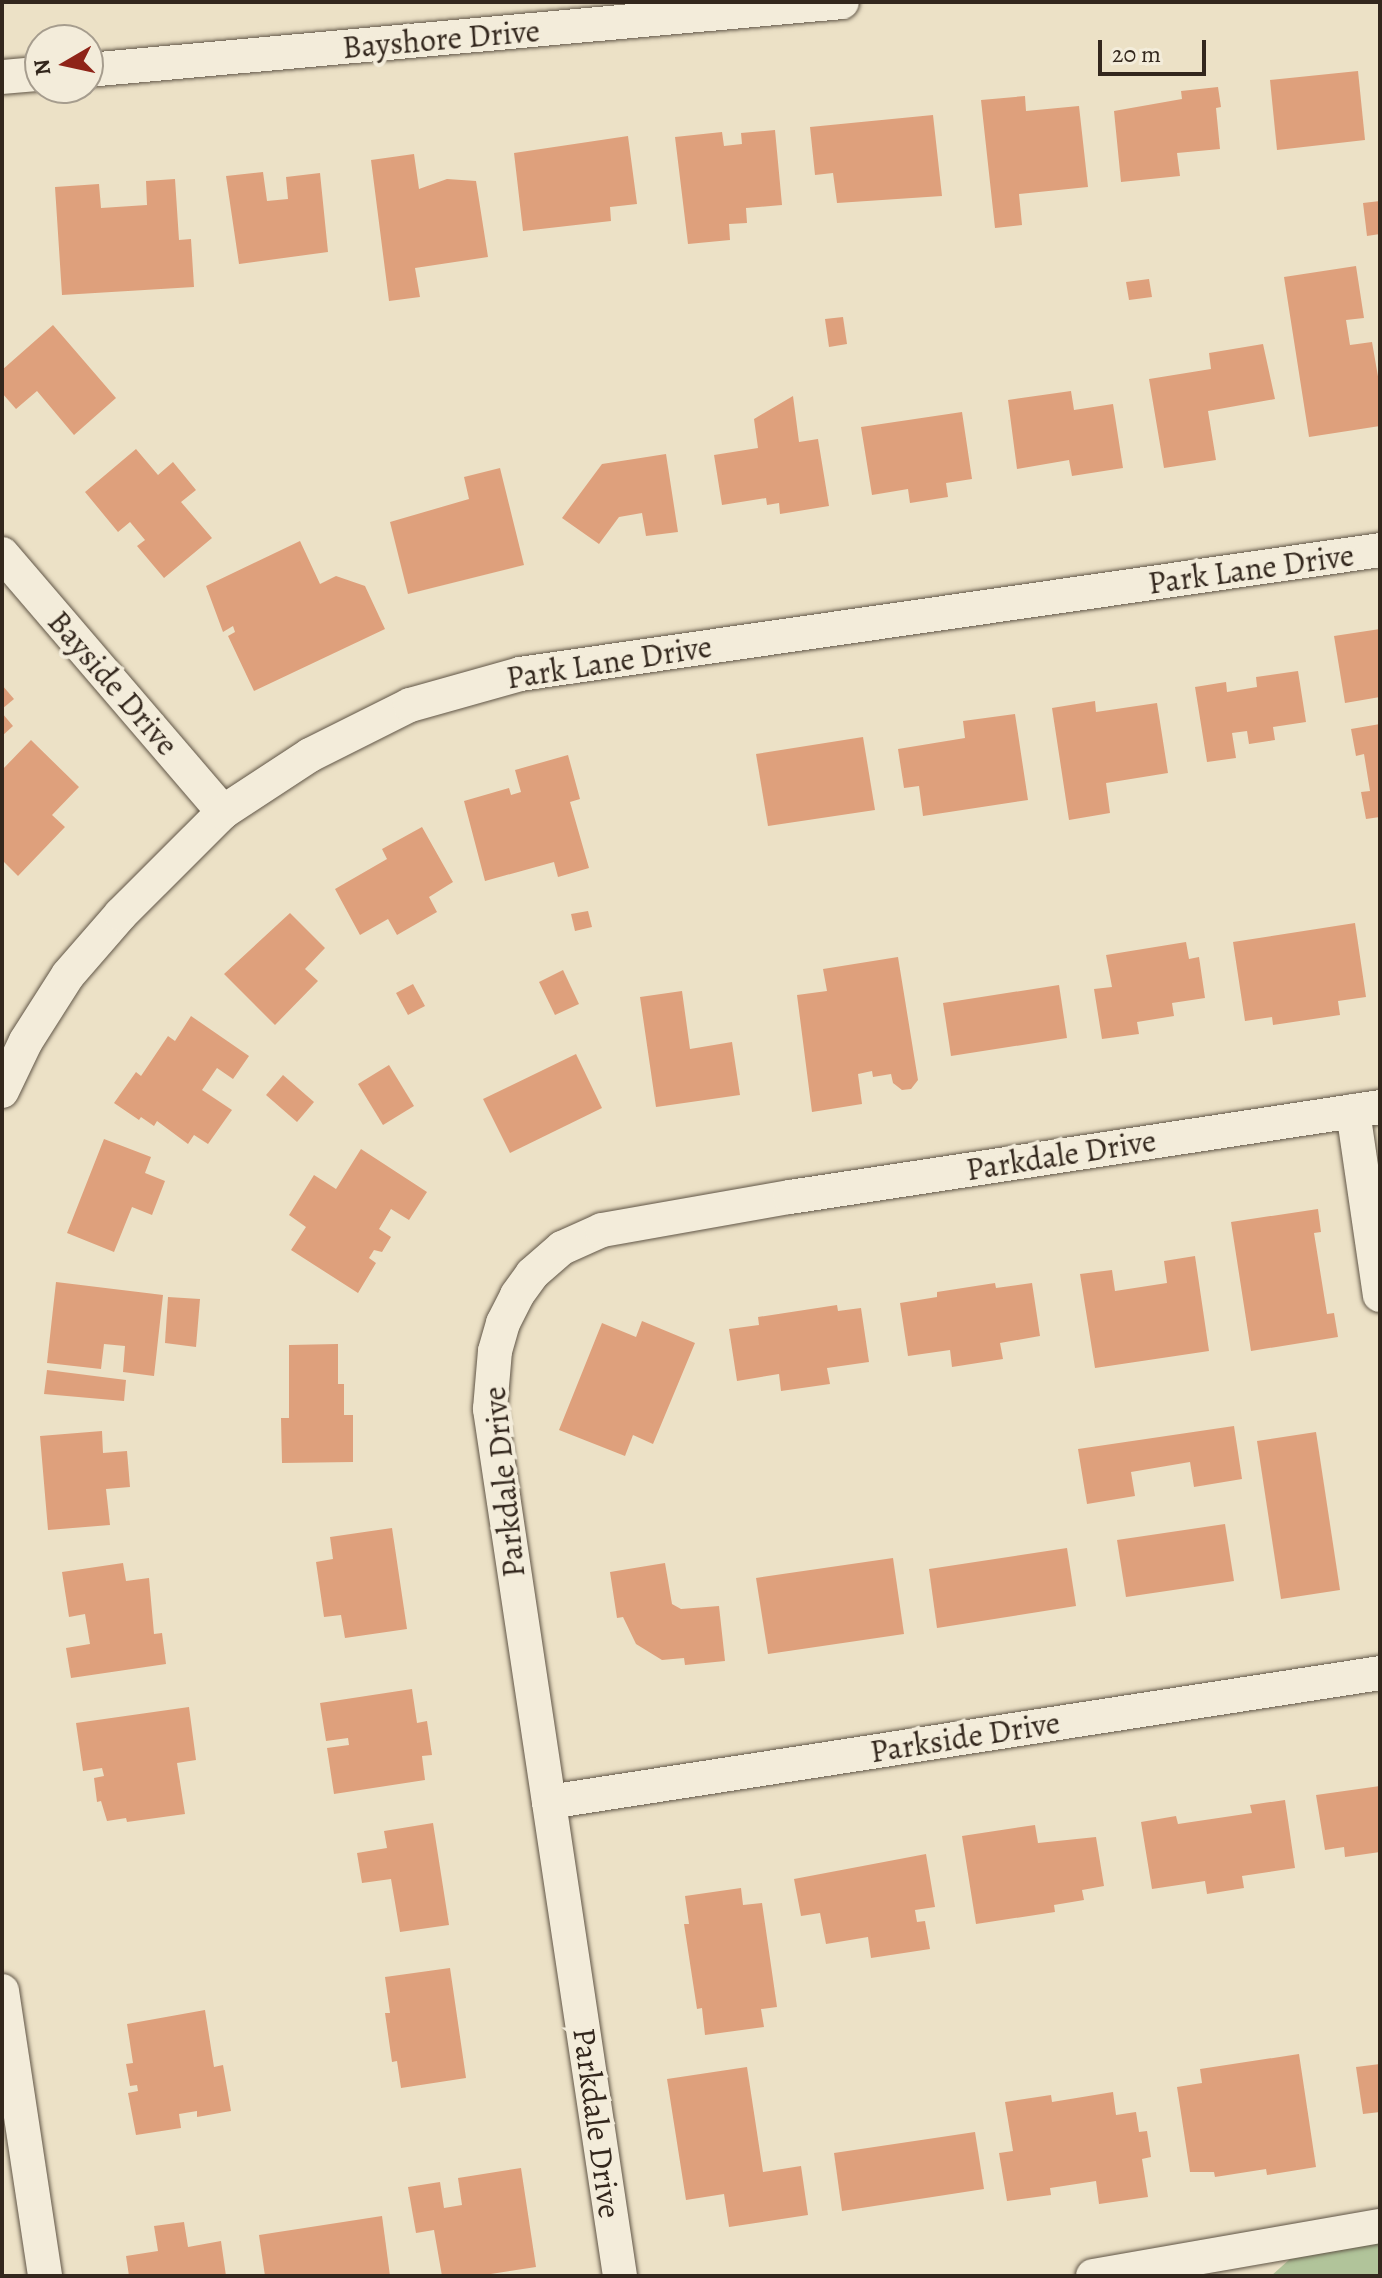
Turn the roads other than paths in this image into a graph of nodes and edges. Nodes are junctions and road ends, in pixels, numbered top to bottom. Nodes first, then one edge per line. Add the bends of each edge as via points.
1 (842, 2) edge
2 (104, 69) edge
3 (24, 75) edge
4 (2, 77) edge
5 (1380, 550) edge
6 (2, 554) edge
7 (223, 812) junction
8 (2, 1091) edge
9 (1366, 1109) edge
10 (1380, 1295) edge
11 (1380, 1673) edge
12 (549, 1802) junction
13 (2, 1991) edge
14 (1380, 2226) edge
15 (1228, 2264) edge
16 (45, 2276) edge
17 (620, 2276) edge
18 (1093, 2276) edge

1 - 2 street, Bayshore Drive
3 - 4 street
5 - 7 street, Park Lane Drive via 495,679 375,720
6 - 7 street, Bayside Drive
7 - 8 street, Park Lane Drive via 68,975
9 - 10 street
9 - 12 street, Parkdale Drive via 621,1226 588,1234 550,1257 517,1295 503,1323 490,1409
11 - 12 street, Parkside Drive
12 - 17 street, Parkdale Drive
13 - 16 street
14 - 15 street
15 - 18 street

